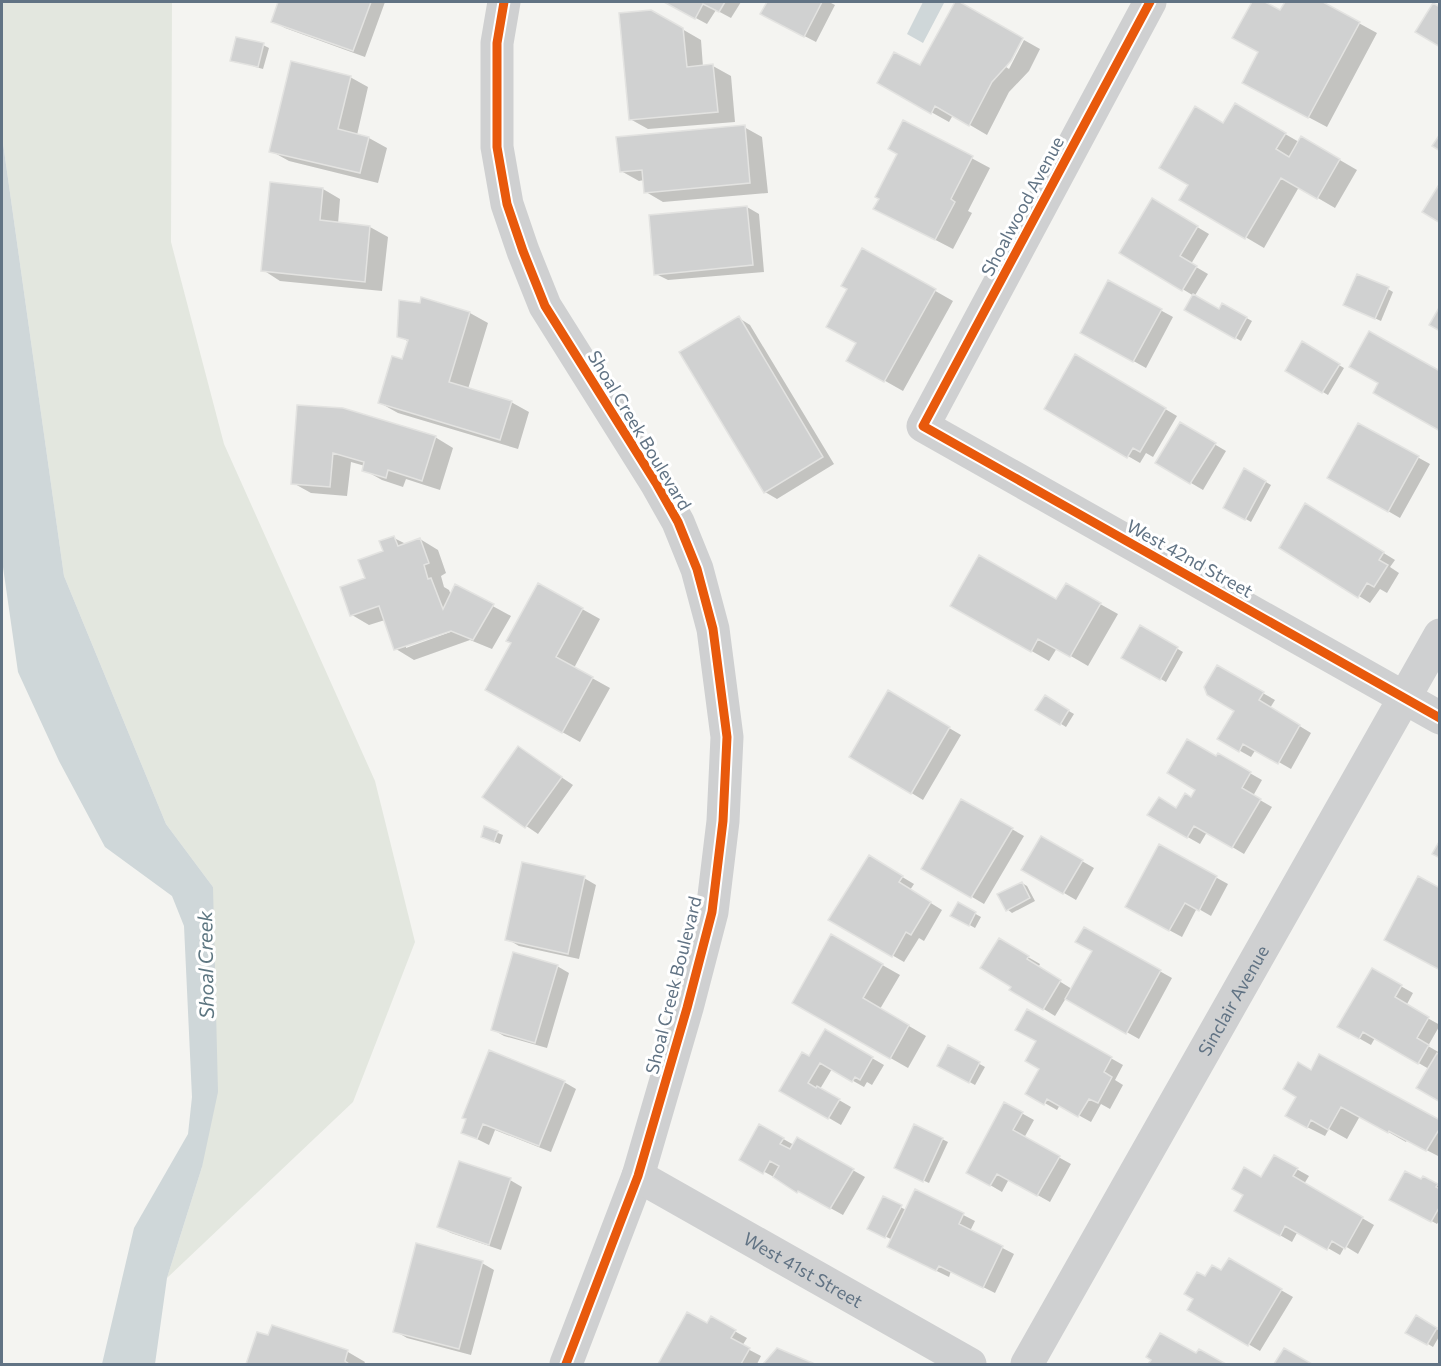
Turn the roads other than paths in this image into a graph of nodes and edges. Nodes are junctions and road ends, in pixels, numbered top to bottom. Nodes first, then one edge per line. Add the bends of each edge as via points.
1 (504, 2) edge
2 (1150, 2) edge
3 (923, 426) joint
4 (1440, 635) edge
5 (1404, 698) junction
6 (1440, 718) edge
7 (638, 1176) junction
8 (566, 1365) edge
9 (970, 1365) edge
10 (1027, 1365) edge

1 - 7 street, Shoal Creek Boulevard via 497,43 497,147 507,204 545,306 678,522 697,569 713,629 724,705 724,809 712,912
2 - 3 street, Shoalwood Avenue
3 - 5 street, West 42nd Street
4 - 5 street, Sinclair Avenue
5 - 6 street, West 42nd Street
5 - 10 street, Sinclair Avenue
7 - 8 street, Shoal Creek Boulevard
7 - 9 street, West 41st Street

